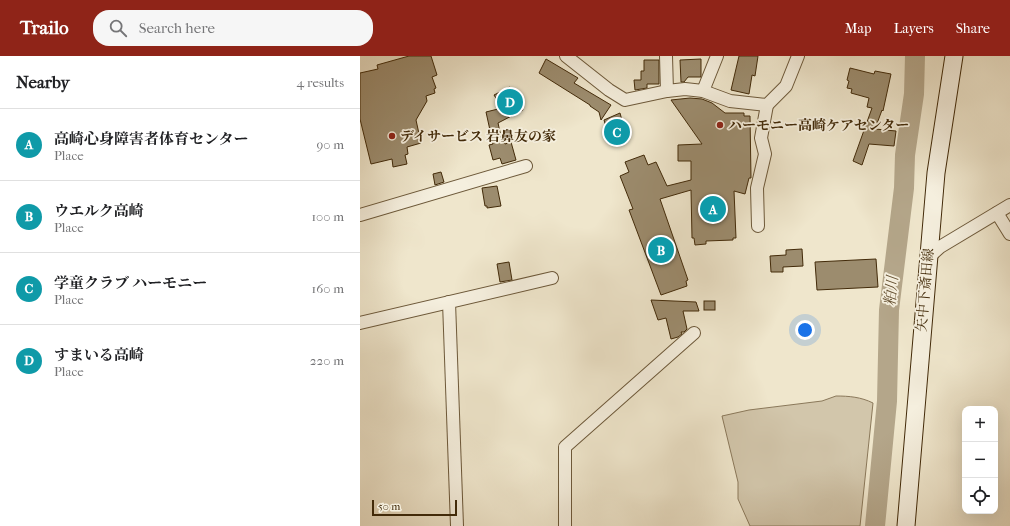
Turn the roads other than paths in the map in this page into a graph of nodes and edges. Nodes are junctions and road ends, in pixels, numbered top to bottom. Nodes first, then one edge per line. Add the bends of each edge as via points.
1 (566, 56) edge
2 (666, 56) edge
3 (717, 56) edge
4 (798, 56) edge
5 (954, 56) edge
6 (580, 60) edge
7 (666, 91) junction
8 (703, 91) junction
9 (767, 105) junction
10 (526, 166) dead end
11 (1010, 205) edge
12 (997, 213) junction
13 (360, 215) edge
14 (758, 226) dead end
15 (1010, 234) edge
16 (928, 258) junction
17 (552, 278) dead end
18 (449, 302) junction
19 (360, 323) edge
20 (694, 333) dead end
21 (457, 526) edge
22 (565, 526) edge
23 (906, 526) edge

1 - 6 street
2 - 7 street
3 - 8 street
4 - 9 street via 786,86
5 - 16 street, 矢中下斎田線 via 936,172
6 - 7 street via 609,90 625,100
7 - 8 street
8 - 9 street via 730,101
9 - 14 street via 761,138 765,154 757,188
10 - 13 street
11 - 12 street
12 - 15 street
12 - 16 street via 940,247
16 - 23 street, 矢中下斎田線
17 - 18 street
18 - 19 street
18 - 21 street
20 - 22 street via 565,447

